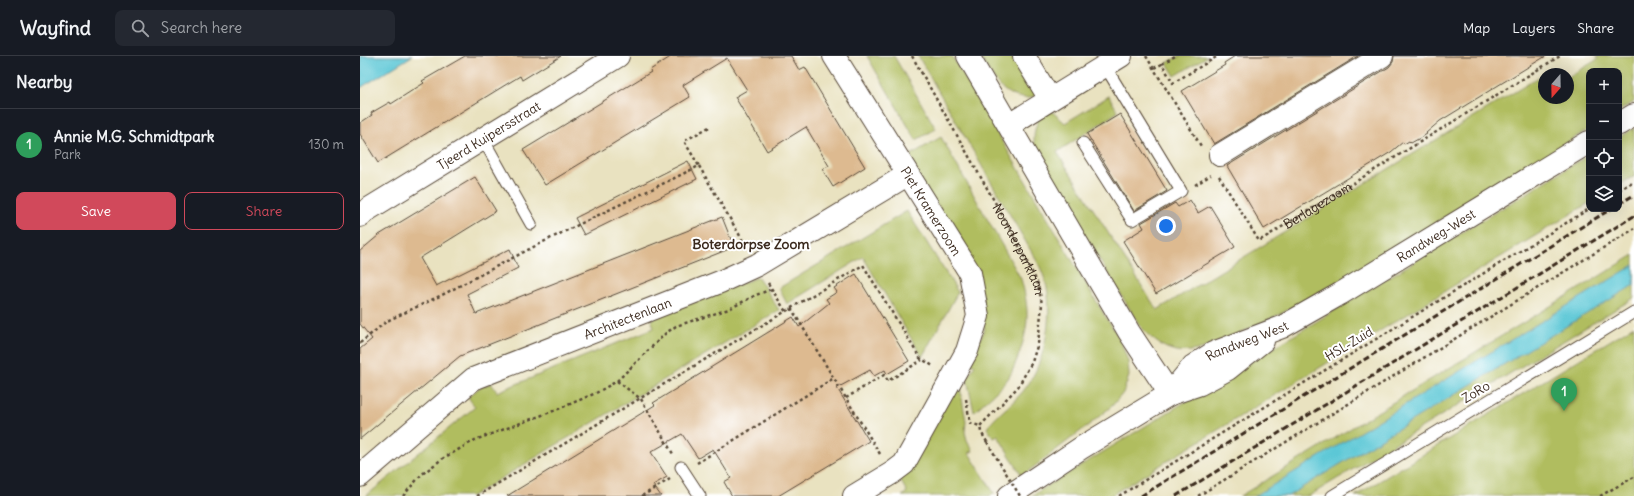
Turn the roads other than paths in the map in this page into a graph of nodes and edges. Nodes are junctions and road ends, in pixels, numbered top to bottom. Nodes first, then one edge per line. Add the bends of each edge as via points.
1 (618, 56) edge
2 (834, 56) edge
3 (968, 56) edge
4 (1024, 56) edge
5 (1382, 56) edge
6 (1113, 61) edge
7 (1050, 99) junction
8 (1634, 115) edge
9 (1622, 122) edge
10 (1009, 125) junction
11 (482, 140) junction
12 (1083, 144) dead end
13 (1586, 144) edge
14 (1214, 160) road end
15 (907, 175) junction
16 (360, 216) edge
17 (531, 224) dead end
18 (1634, 312) edge
19 (1282, 327) joint
20 (1170, 394) junction
21 (682, 469) road end
22 (360, 476) edge
23 (700, 496) edge
24 (854, 496) edge
25 (1009, 496) edge
26 (1332, 496) edge

1 - 11 street, Tjeerd Kuipersstraat
2 - 15 street, Piet Kramerzoom
3 - 10 street
4 - 7 street
5 - 14 street
6 - 7 street
6 - 12 lane via 1181,191 1132,220
7 - 10 street
8 - 9 street
10 - 20 street via 1129,332
11 - 16 street, Tjeerd Kuipersstraat
11 - 17 lane
13 - 19 street, Randweg-West
15 - 22 street, Architectenlaan via 757,265 473,379
15 - 24 street, Piet Kramerzoom via 970,273 978,316 967,351 904,464
18 - 26 lane, ZoRo
19 - 20 street, Randweg West via 1228,369 1200,384
20 - 25 street, Randweg West
21 - 23 lane

